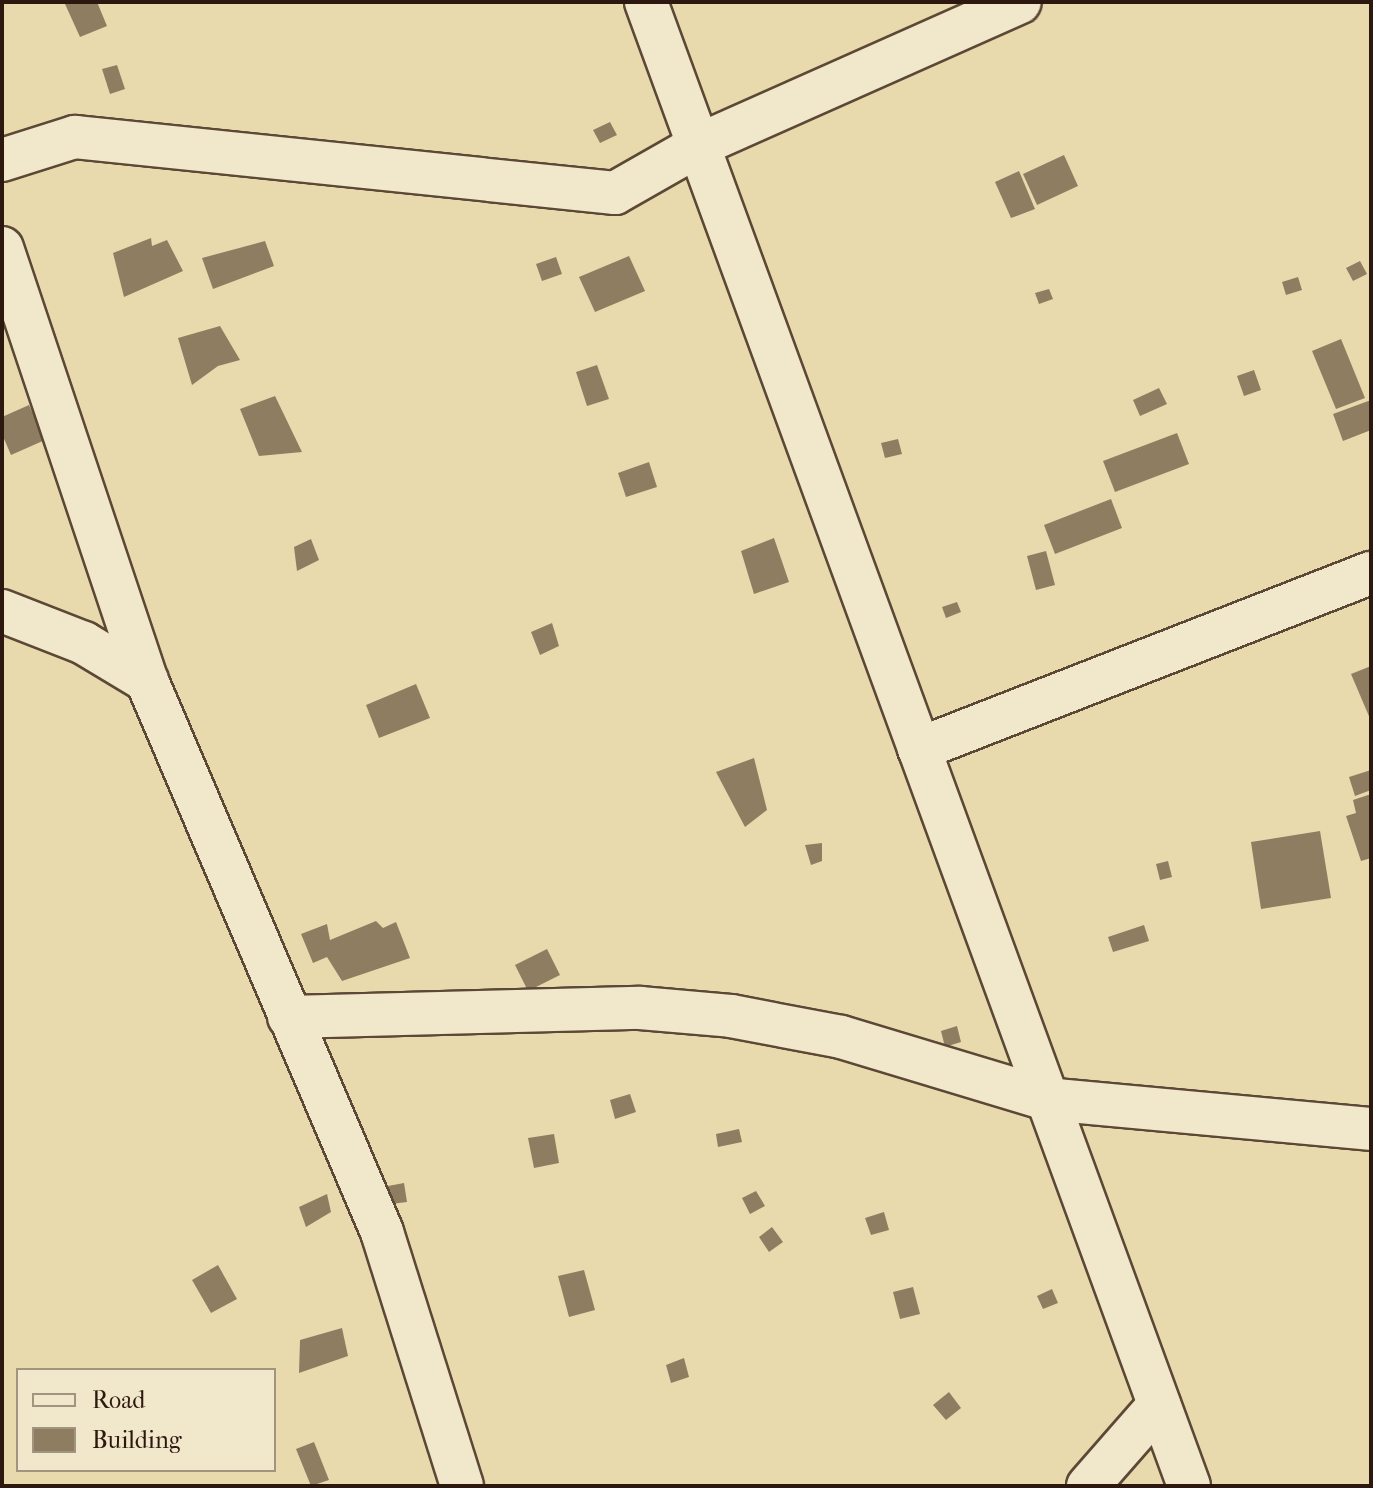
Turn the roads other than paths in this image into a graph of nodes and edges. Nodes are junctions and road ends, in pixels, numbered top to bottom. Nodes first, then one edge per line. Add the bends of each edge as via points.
1 (646, 2) edge
2 (1020, 2) edge
3 (699, 145) junction
4 (2, 160) edge
5 (2, 248) edge
6 (1371, 573) edge
7 (2, 611) edge
8 (147, 681) junction
9 (919, 749) junction
10 (289, 1017) junction
11 (1047, 1099) junction
12 (1371, 1129) edge
13 (1159, 1405) junction
14 (462, 1486) edge
15 (1088, 1486) edge
16 (1189, 1486) edge

1 - 3 street
2 - 3 street
3 - 4 street via 615,193 75,137
3 - 9 street
5 - 8 street
6 - 9 street
7 - 8 street via 84,643
8 - 10 street
9 - 11 street
10 - 11 street via 640,1008 731,1016 841,1037
10 - 14 street via 382,1232
11 - 12 street
11 - 13 street
13 - 15 street
13 - 16 street

